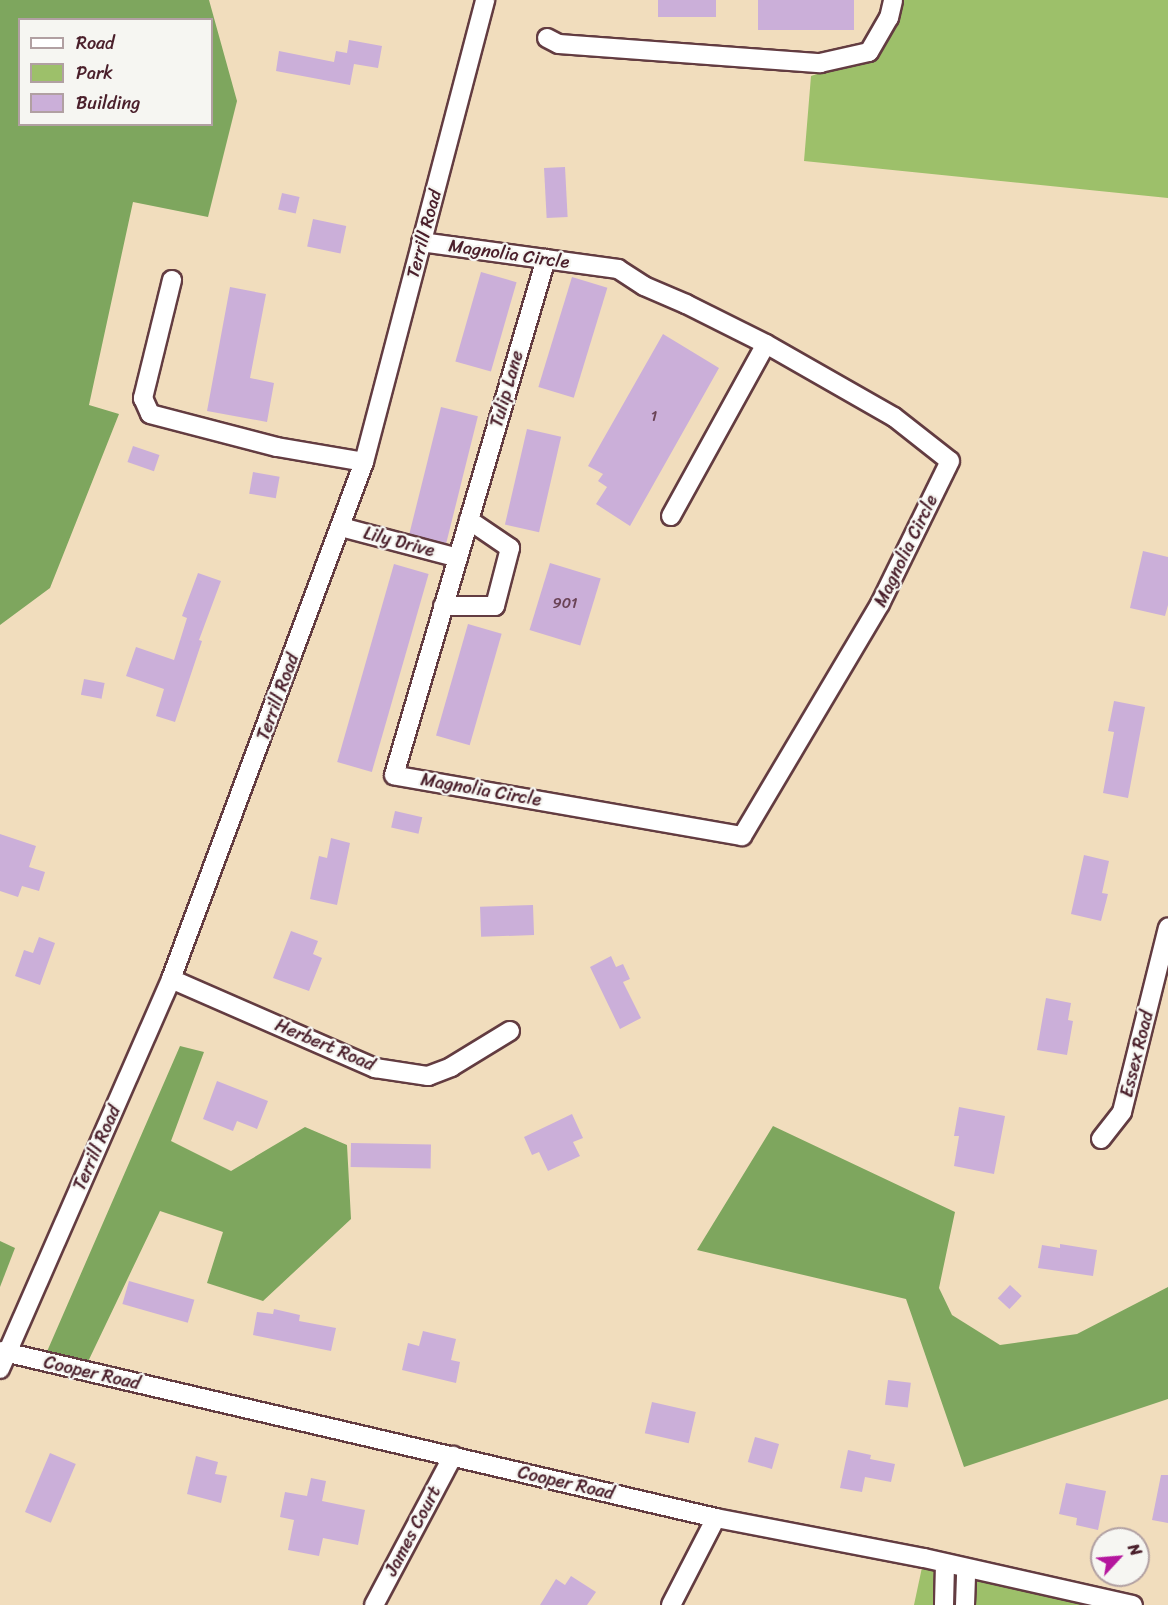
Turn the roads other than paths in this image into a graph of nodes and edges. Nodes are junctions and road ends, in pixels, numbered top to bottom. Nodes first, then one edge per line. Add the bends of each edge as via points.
1 (484, 0) edge
2 (892, 0) edge
3 (547, 38) dead end
4 (421, 242) junction
5 (546, 259) junction
6 (172, 280) dead end
7 (766, 344) junction
8 (364, 462) junction
9 (671, 516) dead end
10 (469, 520) junction
11 (340, 527) junction
12 (458, 558) junction
13 (443, 606) junction
14 (393, 775) joint
15 (1168, 928) edge
16 (171, 979) junction
17 (510, 1031) dead end
18 (1101, 1139) dead end
19 (2, 1358) edge
20 (453, 1456) junction
21 (716, 1518) junction
22 (945, 1564) junction
23 (966, 1569) junction
24 (374, 1605) edge
25 (671, 1605) edge
26 (944, 1605) edge
27 (965, 1605) edge
28 (1133, 1605) edge

1 - 4 street, Terrill Road
2 - 3 street via 889,18 868,52 820,63 559,44
4 - 5 street, Magnolia Circle
4 - 8 street, Terrill Road
5 - 7 street, Magnolia Circle via 618,269 644,286
5 - 10 street, Tulip Lane
6 - 8 street via 143,398 150,414 277,447
7 - 9 street
7 - 14 street, Magnolia Circle via 894,417 950,461 880,604 742,836
8 - 11 street, Terrill Road
10 - 12 street, Tulip Lane
10 - 13 street via 510,548 495,606
11 - 12 street, Lily Drive
11 - 16 street, Terrill Road
12 - 13 street, Tulip Lane
13 - 14 street, Tulip Lane
15 - 18 street, Essex Road via 1122,1112
16 - 17 street, Herbert Road via 375,1068 428,1076 451,1067
16 - 19 street, Terrill Road
19 - 20 street, Cooper Road
20 - 21 street, Cooper Road
20 - 24 street, James Court
21 - 22 street, Cooper Road
21 - 25 street
22 - 23 street, Cooper Road
22 - 26 street
23 - 27 street
23 - 28 street, Cooper Road

